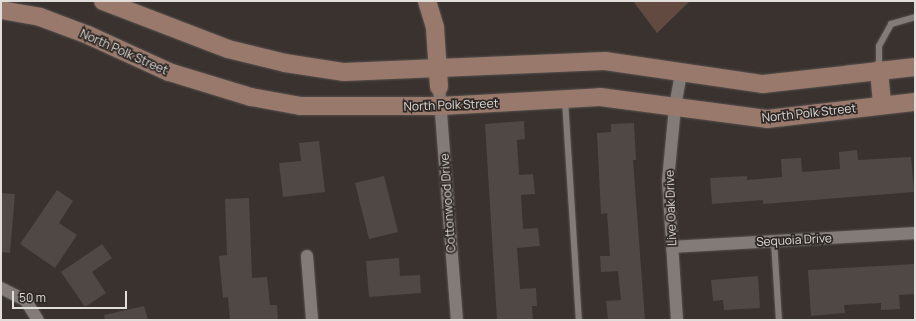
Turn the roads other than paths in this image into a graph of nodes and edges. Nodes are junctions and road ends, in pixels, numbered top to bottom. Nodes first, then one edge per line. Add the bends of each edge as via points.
1 (103, 1) edge
2 (427, 1) edge
3 (1, 10) edge
4 (915, 16) edge
5 (915, 67) edge
6 (438, 69) junction
7 (879, 70) junction
8 (681, 72) junction
9 (439, 87) joint
10 (565, 100) junction
11 (915, 102) edge
12 (882, 105) junction
13 (441, 106) junction
14 (674, 107) junction
15 (915, 233) edge
16 (774, 241) junction
17 (672, 247) junction
18 (307, 256) dead end
19 (1, 288) edge
20 (38, 320) edge
21 (312, 320) edge
22 (457, 320) edge
23 (579, 320) edge
24 (677, 320) edge
25 (779, 320) edge

1 - 6 main road via 228,49 285,63 344,72
2 - 6 main road via 435,28
3 - 13 main road, North Polk Street via 40,17 88,35 169,72 251,97 301,106 335,108
4 - 7 lane via 890,24 879,46
5 - 7 main road
6 - 8 main road via 605,61
6 - 9 main road
7 - 8 main road via 763,84
7 - 12 main road
8 - 14 street, Live Oak Drive
9 - 13 street, Cottonwood Drive
10 - 13 main road, North Polk Street
10 - 14 main road, North Polk Street via 600,97
10 - 23 lane
11 - 12 main road, North Polk Street
12 - 14 main road, North Polk Street via 767,119
13 - 22 street, Cottonwood Drive
14 - 17 street, Live Oak Drive via 668,180
15 - 16 street, Sequoia Drive
16 - 17 street, Sequoia Drive
16 - 25 lane
17 - 24 street, Live Oak Drive
18 - 21 street
19 - 20 street via 26,301

